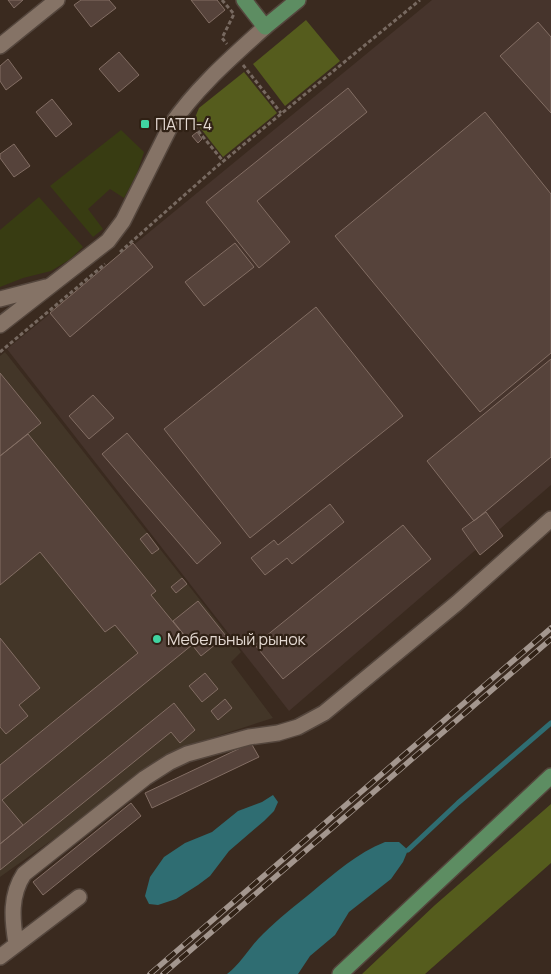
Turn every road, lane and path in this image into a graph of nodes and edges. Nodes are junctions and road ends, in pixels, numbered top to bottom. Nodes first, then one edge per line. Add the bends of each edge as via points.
1 (58, 0) edge
2 (222, 0) edge
3 (244, 0) edge
4 (298, 0) edge
5 (420, 0) edge
6 (265, 27) junction
7 (0, 46) edge
8 (235, 54) junction
9 (281, 113) junction
10 (194, 126) dead end
11 (223, 161) junction
12 (114, 257) dead end
13 (107, 263) dead end
14 (52, 285) junction
15 (0, 299) edge
16 (0, 325) edge
17 (0, 352) edge
18 (551, 519) edge
19 (551, 776) edge
20 (79, 897) dead end
21 (16, 944) junction
22 (0, 957) edge
23 (340, 974) edge

1 - 7 street
2 - 8 path via 234,14 222,38
3 - 6 main road
4 - 6 main road
5 - 9 path
6 - 8 street
8 - 9 path
8 - 14 street via 179,113 124,221 113,235
9 - 11 path
10 - 11 path
11 - 12 path
13 - 17 path
14 - 15 street
14 - 16 street
18 - 21 street via 457,603 324,713 278,733 249,737 187,754 145,778 109,805 24,874 17,885 12,918
19 - 23 main road
20 - 21 street
21 - 22 street

